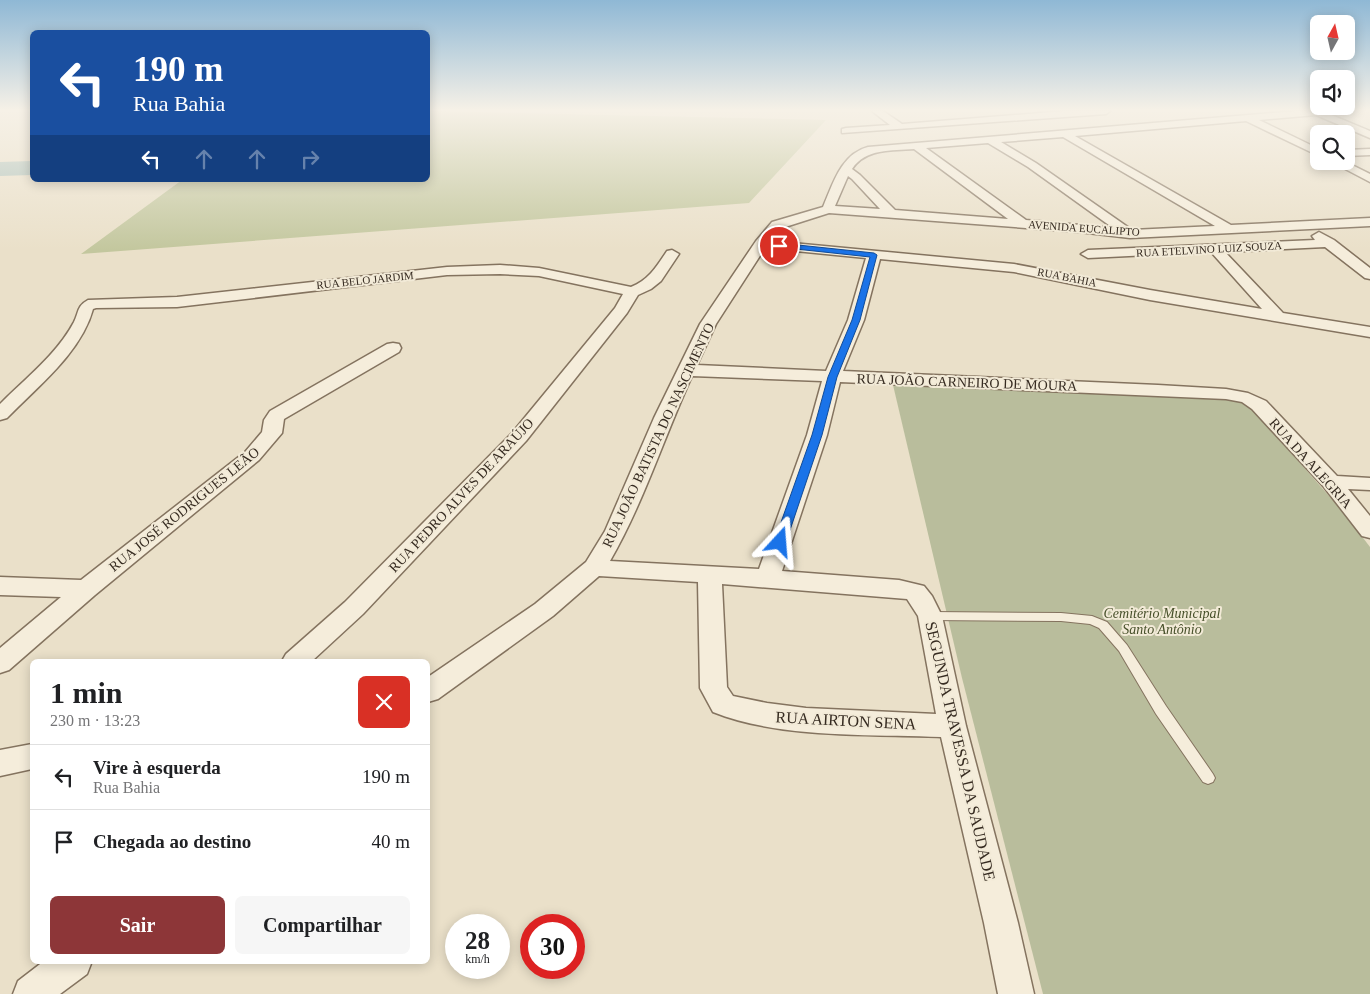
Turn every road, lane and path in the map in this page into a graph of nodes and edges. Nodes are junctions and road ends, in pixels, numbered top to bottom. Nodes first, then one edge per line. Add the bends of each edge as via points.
1 (855, 157) edge
2 (932, 157) edge
3 (1020, 157) edge
4 (1105, 157) edge
5 (846, 170) junction
6 (1352, 170) edge
7 (1370, 179) edge
8 (828, 209) junction
9 (892, 214) junction
10 (1370, 222) edge
11 (1023, 224) junction
12 (1305, 225) junction
13 (1226, 227) junction
14 (1079, 228) junction
15 (1130, 234) junction
16 (1329, 243) junction
17 (760, 244) junction
18 (1216, 250) junction
19 (672, 254) dead end
20 (1088, 254) junction
21 (874, 255) junction
22 (1370, 275) edge
23 (1100, 284) junction
24 (632, 292) junction
25 (1279, 318) junction
26 (1370, 332) edge
27 (393, 348) dead end
28 (686, 370) junction
29 (832, 377) junction
30 (1248, 398) joint
31 (0, 414) edge
32 (1331, 482) junction
33 (1370, 484) edge
34 (1370, 531) edge
35 (594, 568) junction
36 (710, 576) junction
37 (768, 578) junction
38 (0, 586) edge
39 (86, 589) junction
40 (930, 616) junction
41 (297, 659) edge
42 (0, 663) edge
43 (430, 690) edge
44 (952, 726) junction
45 (30, 757) edge
46 (0, 763) edge
47 (1208, 778) dead end
48 (70, 964) edge
49 (31, 994) edge
50 (1016, 994) edge

1 - 5 street
2 - 11 street
3 - 15 street
4 - 13 street
5 - 8 street
5 - 9 street via 856,176
6 - 7 street
8 - 9 street, AVENIDA EUCALIPTO
8 - 17 street, RUA JOÃO BATISTA DO NASCIMENTO via 777,225
9 - 11 street, AVENIDA EUCALIPTO
10 - 12 street, AVENIDA EUCALIPTO
11 - 14 street, AVENIDA EUCALIPTO
12 - 13 street, AVENIDA EUCALIPTO
12 - 16 street
13 - 15 street, AVENIDA EUCALIPTO
14 - 15 street, AVENIDA EUCALIPTO
14 - 20 street
16 - 18 street, RUA ETELVINO LUIZ SOUZA
16 - 22 street
17 - 21 street, RUA BAHIA
17 - 28 street, RUA JOÃO BATISTA DO NASCIMENTO via 708,324
18 - 20 street, RUA ETELVINO LUIZ SOUZA
18 - 25 street
19 - 24 street via 651,284
20 - 23 street
21 - 23 street, RUA BAHIA via 961,261
21 - 29 street via 856,320
23 - 25 street, RUA BAHIA
24 - 31 street, RUA BELO JARDIM via 554,274 482,269 177,302 96,303 86,307 82,321 61,352
24 - 41 street, RUA PEDRO ALVES DE ARAÚJO via 622,310 519,437 354,608
25 - 26 street, RUA BAHIA
27 - 39 street, RUA JOSÉ RODRIGUES LEÃO via 277,415 273,420 272,433 252,456
28 - 29 street, RUA JOÃO CARNEIRO DE MOURA
28 - 35 street, RUA JOÃO BATISTA DO NASCIMENTO via 616,531
29 - 30 street, RUA JOÃO CARNEIRO DE MOURA via 986,381 1226,394
29 - 37 street via 817,435
30 - 32 street, RUA DA ALEGRIA via 1259,405
32 - 33 street
32 - 34 street, RUA DA ALEGRIA
35 - 36 street, SEGUNDA TRAVESSA DA SAUDADE
35 - 43 street, RUA JOÃO BATISTA DO NASCIMENTO via 544,610
36 - 37 street, SEGUNDA TRAVESSA DA SAUDADE
36 - 44 street, RUA AIRTON SENA via 714,688 723,704 738,710 806,720
37 - 40 street, SEGUNDA TRAVESSA DA SAUDADE via 908,590 919,595
38 - 39 street
39 - 42 street, RUA JOSÉ RODRIGUES LEÃO
40 - 44 street, SEGUNDA TRAVESSA DA SAUDADE
40 - 47 lane via 1061,617 1092,620 1103,625 1123,648
44 - 50 street, SEGUNDA TRAVESSA DA SAUDADE
45 - 46 street
48 - 49 street

